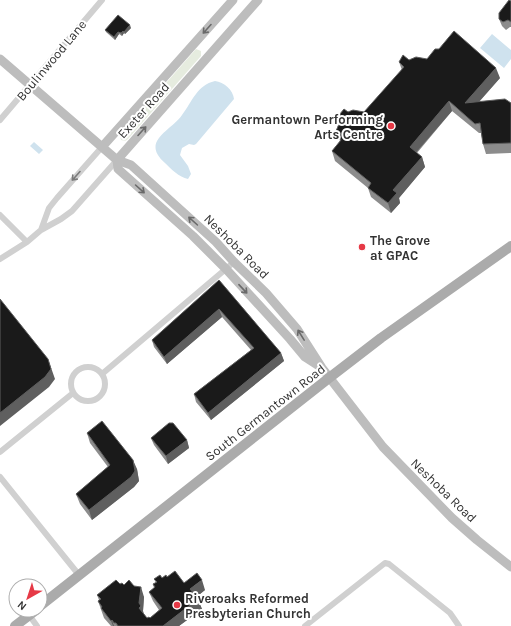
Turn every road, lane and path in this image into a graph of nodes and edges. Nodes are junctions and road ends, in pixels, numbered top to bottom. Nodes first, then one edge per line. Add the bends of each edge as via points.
1 (102, 0) edge
2 (233, 0) edge
3 (258, 0) edge
4 (0, 59) edge
5 (30, 85) junction
6 (0, 120) edge
7 (102, 147) junction
8 (116, 160) junction
9 (0, 215) edge
10 (41, 230) junction
11 (27, 242) junction
12 (511, 246) edge
13 (0, 259) edge
14 (234, 262) junction
15 (226, 269) junction
16 (322, 368) junction
17 (102, 374) junction
18 (329, 378) junction
19 (73, 393) junction
20 (0, 452) edge
21 (0, 477) edge
22 (511, 567) edge
23 (79, 576) junction
24 (48, 600) edge
25 (25, 618) edge
26 (15, 626) edge
27 (305, 626) edge
28 (459, 626) edge

1 - 5 street, Boulinwood Lane
2 -> 7 street, Exeter Road
8 -> 3 street, Exeter Road
4 - 5 street, Neshoba Road
5 - 6 street, Boulinwood Lane
5 - 7 street, Neshoba Road
7 - 8 street, Neshoba Road
7 -> 10 street, Exeter Road via 56,198 49,208
8 - 10 street, Exeter Road via 72,211
14 -> 8 street, Neshoba Road via 216,242 131,165
8 -> 15 street, Neshoba Road via 118,169
9 - 11 street
10 - 11 street, Exeter Road
11 - 13 street, Exeter Road
12 - 18 main road, South Germantown Road
14 - 15 street
16 -> 14 street, Neshoba Road via 297,329 266,293
15 -> 16 street, Neshoba Road via 305,357
15 - 17 street
16 - 18 street, Neshoba Road
17 - 19 street via 93,367 77,371 71,379
17 - 19 street via 104,390 98,398 82,400
18 - 22 street, Neshoba Road via 383,447 410,476 452,518
18 - 23 main road, South Germantown Road
19 - 20 street
21 - 23 street
23 - 24 main road, South Germantown Road
25 - 26 main road
27 - 28 street via 385,563 450,613

